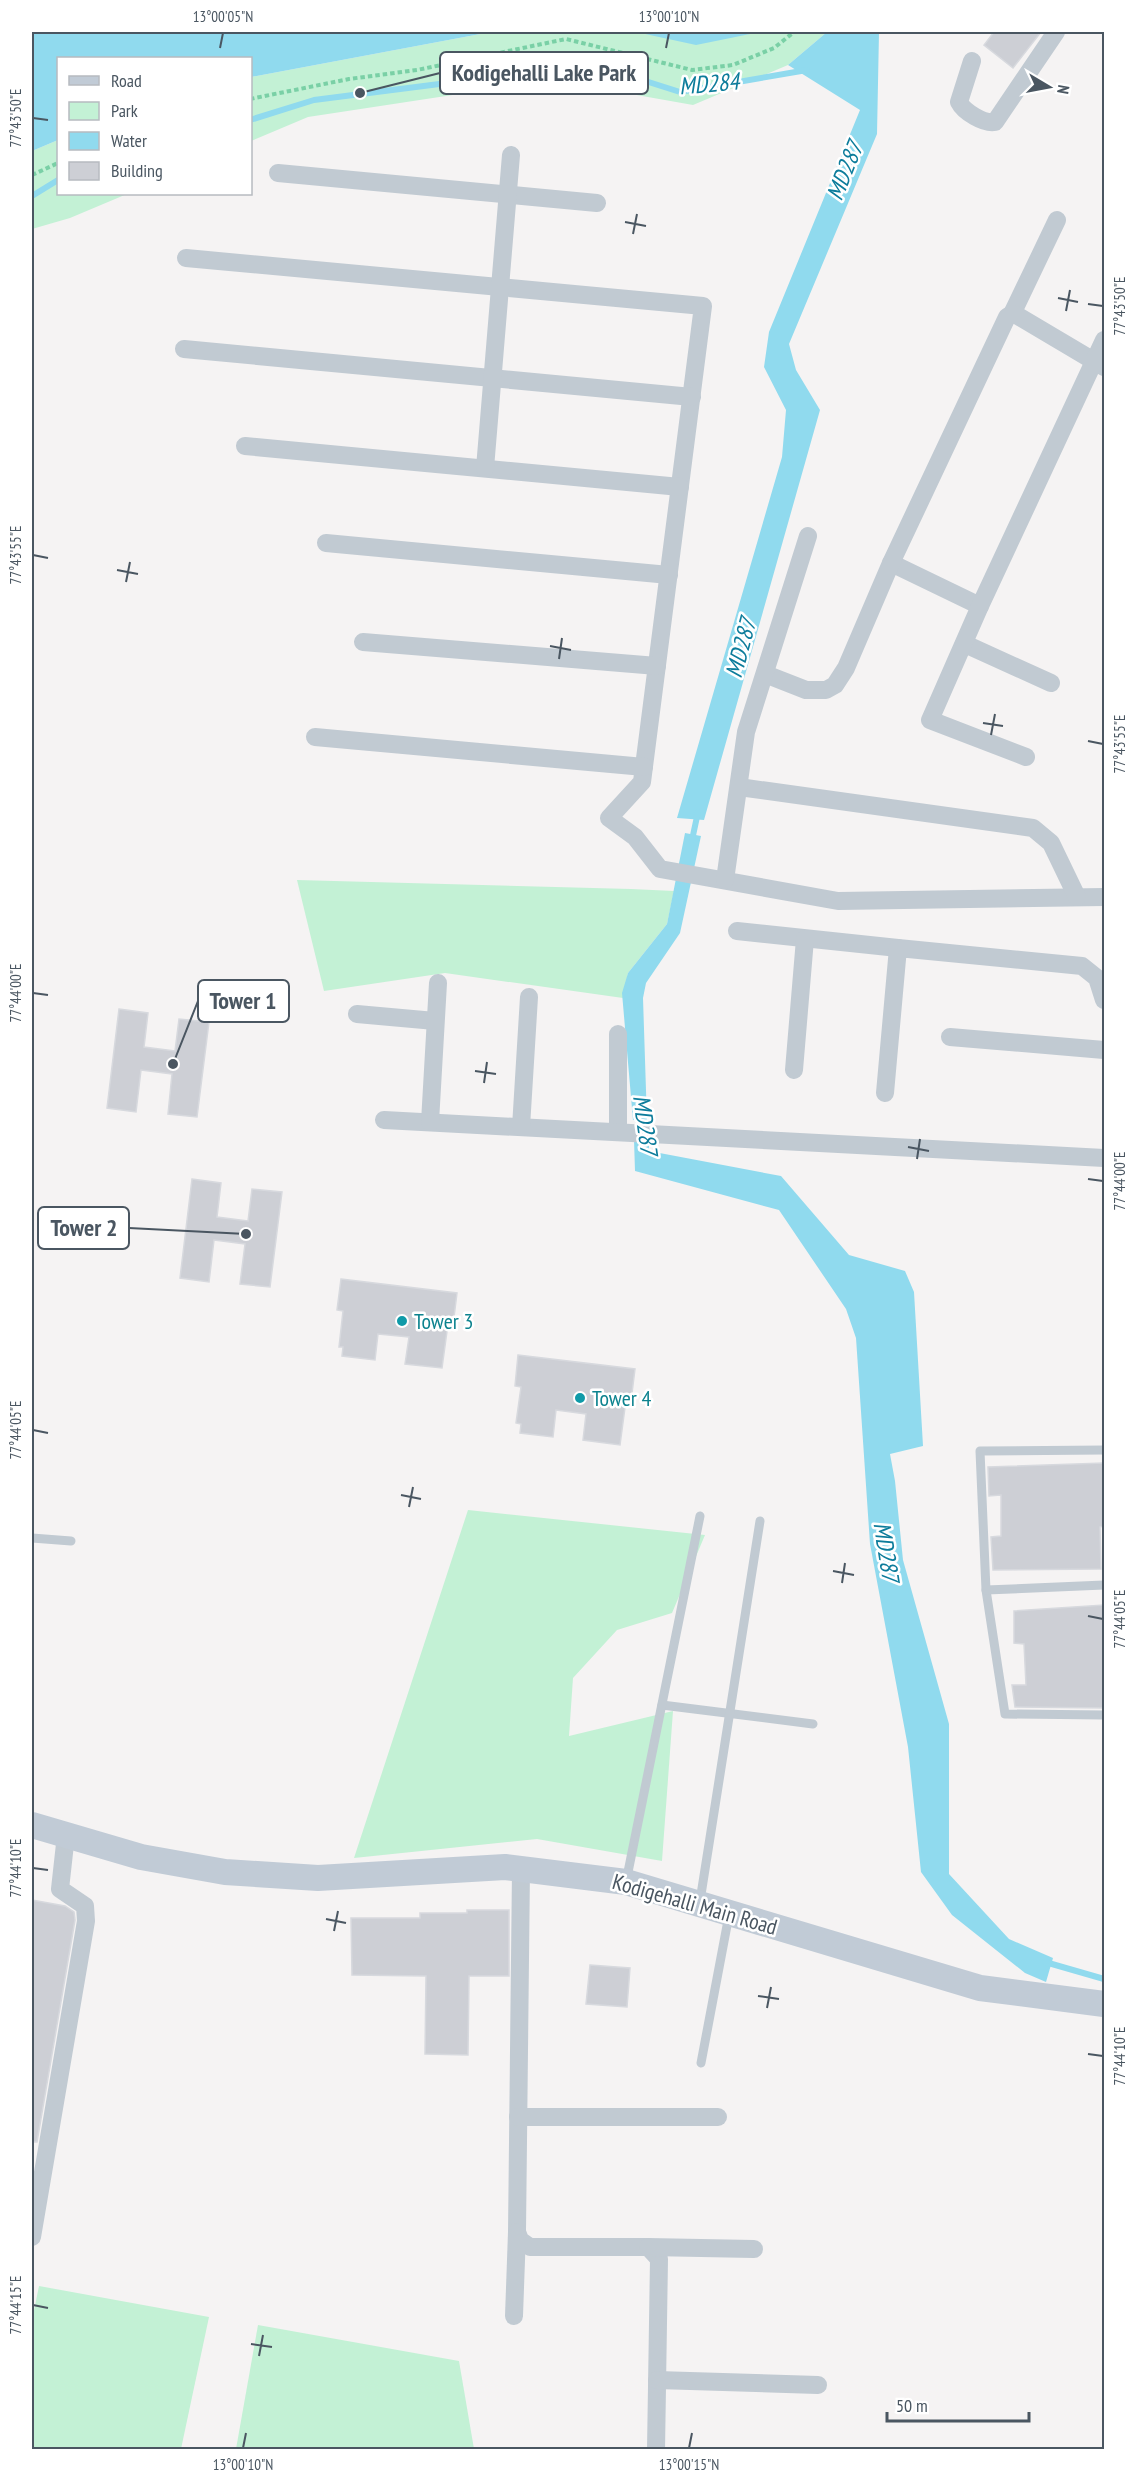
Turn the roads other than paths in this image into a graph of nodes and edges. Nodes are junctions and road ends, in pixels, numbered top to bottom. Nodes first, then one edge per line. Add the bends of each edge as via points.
1 (1056, 32) edge
2 (972, 62) dead end
3 (511, 155) dead end
4 (278, 172) dead end
5 (508, 195) junction
6 (597, 203) dead end
7 (1057, 220) dead end
8 (186, 258) dead end
9 (500, 287) junction
10 (1012, 314) junction
11 (1104, 340) edge
12 (184, 349) dead end
13 (1099, 365) edge
14 (492, 378) junction
15 (692, 397) junction
16 (244, 446) dead end
17 (485, 468) junction
18 (680, 487) junction
19 (808, 536) dead end
20 (326, 543) dead end
21 (891, 563) junction
22 (669, 575) junction
23 (980, 606) junction
24 (363, 642) dead end
25 (965, 644) junction
26 (657, 666) junction
27 (765, 674) junction
28 (1051, 683) dead end
29 (315, 737) dead end
30 (1026, 757) dead end
31 (644, 767) junction
32 (739, 787) junction
33 (716, 879) junction
34 (1077, 897) junction
35 (1104, 897) edge
36 (737, 931) dead end
37 (805, 939) junction
38 (898, 948) junction
39 (438, 983) dead end
40 (529, 998) dead end
41 (1104, 1000) edge
42 (357, 1014) dead end
43 (435, 1021) junction
44 (618, 1034) dead end
45 (950, 1038) dead end
46 (1104, 1050) edge
47 (794, 1070) dead end
48 (885, 1093) dead end
49 (384, 1120) dead end
50 (430, 1122) junction
51 (521, 1127) junction
52 (618, 1132) junction
53 (1104, 1158) edge
54 (1104, 1450) edge
55 (700, 1516) dead end
56 (760, 1521) dead end
57 (32, 1538) edge
58 (71, 1540) dead end
59 (1104, 1585) edge
60 (987, 1590) junction
61 (662, 1705) junction
62 (730, 1714) junction
63 (1104, 1715) edge
64 (813, 1724) dead end
65 (32, 1825) edge
66 (66, 1835) junction
67 (521, 1869) junction
68 (626, 1882) junction
69 (699, 1903) junction
70 (730, 1912) junction
71 (1104, 2004) edge
72 (701, 2063) dead end
73 (518, 2117) junction
74 (718, 2117) dead end
75 (517, 2232) junction
76 (32, 2237) edge
77 (648, 2247) junction
78 (754, 2249) dead end
79 (514, 2316) dead end
80 (657, 2380) junction
81 (818, 2385) dead end
82 (656, 2450) edge

1 - 2 street via 995,122 987,122 958,102
3 - 5 street
4 - 5 street
5 - 6 street
5 - 9 street
7 - 10 street
8 - 9 street
9 - 14 street
9 - 15 street via 703,306
10 - 13 street
10 - 21 street via 1004,322
11 - 13 street
12 - 14 street
13 - 23 street
14 - 15 street
14 - 17 street
15 - 18 street
16 - 17 street
17 - 18 street
18 - 22 street
19 - 27 street
20 - 22 street
21 - 23 street
21 - 27 street via 835,685 826,690 806,690
22 - 26 street
23 - 25 street
24 - 26 street
25 - 28 street
25 - 30 street via 930,720
26 - 31 street
27 - 32 street via 747,732
29 - 31 street
31 - 33 street via 642,782 609,818 635,837 660,869
32 - 33 street
32 - 34 street via 1034,828 1051,843
33 - 34 street via 838,901
34 - 35 street
36 - 37 street
37 - 38 street
37 - 47 street
38 - 41 street via 1082,966 1097,978
38 - 48 street
39 - 43 street
40 - 51 street
42 - 43 street
43 - 50 street
44 - 52 street
45 - 46 street
49 - 50 street
50 - 51 street
51 - 52 street
52 - 53 street
54 - 60 lane via 980,1451
55 - 61 lane
56 - 62 lane
57 - 58 lane
59 - 60 lane
60 - 63 lane via 1005,1714
61 - 62 lane
61 - 68 lane
62 - 64 lane
62 - 69 lane
65 - 66 street, Kodigehalli Main Road
66 - 67 street, Kodigehalli Main Road via 141,1857 225,1872 318,1878
66 - 76 street via 60,1889 86,1906 86,1921
67 - 68 street, Kodigehalli Main Road
67 - 73 street
68 - 69 street, Kodigehalli Main Road
69 - 70 street, Kodigehalli Main Road
70 - 71 street, Kodigehalli Main Road via 980,1988
70 - 72 lane
73 - 74 street
73 - 75 street
75 - 77 street via 530,2247
75 - 79 street
77 - 78 street
77 - 80 street via 659,2259 660,2271
80 - 81 street
80 - 82 street

